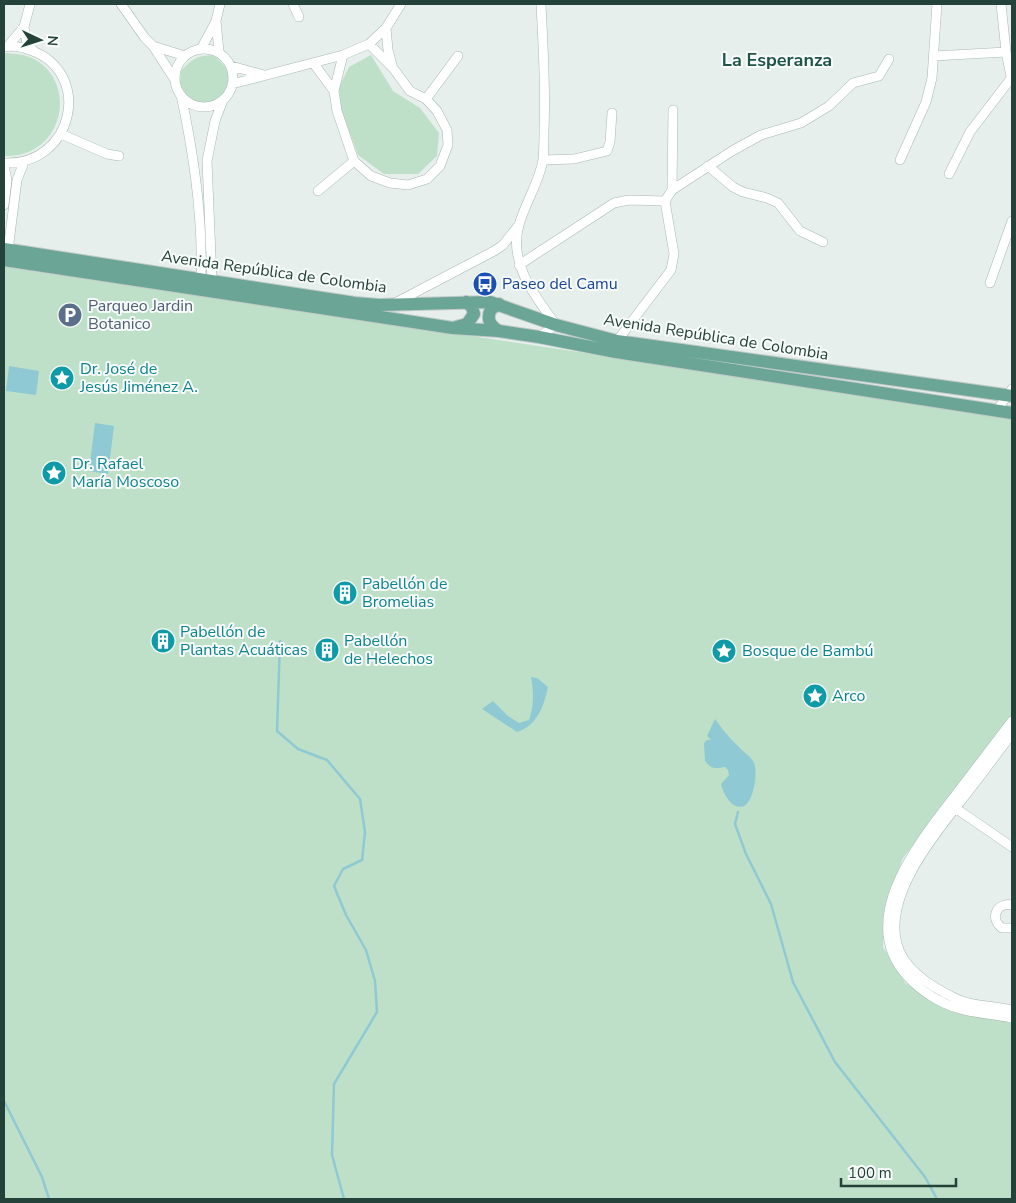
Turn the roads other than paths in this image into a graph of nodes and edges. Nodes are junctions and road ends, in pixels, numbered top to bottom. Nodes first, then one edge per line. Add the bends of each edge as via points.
1 (30, 4) edge
2 (120, 4) edge
3 (220, 4) edge
4 (293, 4) edge
5 (401, 4) edge
6 (541, 4) edge
7 (937, 4) edge
8 (1001, 4) edge
9 (300, 17) dead end
10 (216, 21) junction
11 (24, 27) junction
12 (386, 28) junction
13 (369, 44) junction
14 (6, 46) edge
15 (153, 46) junction
16 (201, 49) junction
17 (36, 52) junction
18 (219, 52) junction
19 (1006, 52) junction
20 (343, 55) junction
21 (185, 56) junction
22 (458, 56) dead end
23 (934, 56) junction
24 (889, 59) dead end
25 (314, 64) junction
26 (231, 66) junction
27 (393, 68) junction
28 (267, 75) junction
29 (1012, 77) edge
30 (176, 80) junction
31 (1012, 81) edge
32 (232, 84) junction
33 (334, 91) junction
34 (181, 95) junction
35 (426, 99) junction
36 (223, 100) junction
37 (673, 110) dead end
38 (612, 113) dead end
39 (61, 134) junction
40 (120, 156) dead end
41 (543, 160) junction
42 (900, 160) dead end
43 (354, 161) junction
44 (24, 162) junction
45 (4, 165) edge
46 (708, 166) junction
47 (949, 174) dead end
48 (672, 190) junction
49 (318, 192) dead end
50 (665, 201) junction
51 (4, 206) edge
52 (1012, 221) edge
53 (519, 226) junction
54 (823, 242) dead end
55 (5, 253) edge
56 (519, 265) junction
57 (206, 280) junction
58 (990, 282) dead end
59 (466, 302) junction
60 (394, 304) junction
61 (499, 304) junction
62 (556, 325) junction
63 (453, 328) junction
64 (499, 331) junction
65 (539, 337) junction
66 (617, 342) junction
67 (1011, 394) edge
68 (997, 410) junction
69 (1012, 412) edge
70 (1012, 721) edge
71 (1012, 734) edge
72 (952, 806) junction
73 (1012, 847) edge
74 (1012, 906) edge
75 (1012, 928) edge
76 (1012, 1010) edge
77 (1012, 1018) edge

1 - 11 street
2 - 15 street
3 - 10 street
4 - 9 street
5 - 12 street
6 - 41 street via 545,102
7 - 23 street
8 - 19 street
10 - 16 street
10 - 18 street
11 - 14 street
11 - 17 street via 26,44
12 - 13 street
12 - 27 street
13 - 20 street
13 - 27 street
14 - 17 street
15 - 21 street
15 - 30 street
16 - 18 street
16 - 21 street
17 - 39 street via 57,70 66,88 69,108
18 - 26 street
19 - 23 street
19 - 29 street
20 - 25 street
20 - 33 street
21 - 30 street via 179,63
22 - 35 street
23 - 42 street via 926,102
24 - 46 street via 879,76 853,83 829,106 801,123 762,136
25 - 28 street
25 - 33 street
26 - 28 street
26 - 32 street
27 - 35 street via 410,91
28 - 32 street
29 - 31 street
29 - 47 street via 970,132
30 - 34 street
32 - 36 street
33 - 43 street via 337,111
34 - 36 street via 196,105 205,106
34 - 57 street via 192,142
35 - 43 street via 447,130 448,145 440,166 427,179 408,185 390,183 371,176
36 - 57 street via 206,161
37 - 48 street
38 - 41 street via 607,151 570,160
39 - 40 street via 107,154
39 - 44 street via 38,157
41 - 53 street
43 - 49 street
44 - 45 street
44 - 55 street via 17,180
45 - 51 street via 8,180
46 - 48 street
46 - 54 street via 738,190 778,203 800,231
48 - 50 street
50 - 56 street via 614,203
50 - 66 street via 674,254 671,270
52 - 58 street
53 - 56 street
53 - 60 street via 494,252
55 - 57 main road, Avenida República de Colombia
55 - 63 main road, Avenida República de Colombia
56 - 62 street
57 - 60 main road, Avenida República de Colombia via 328,299
59 - 60 main road, Avenida República de Colombia
59 - 61 main road, Avenida República de Colombia
59 - 63 main road via 474,310 472,319
61 - 62 main road, Avenida República de Colombia
61 - 64 main road via 491,309 488,320
62 - 65 street
62 - 66 main road, Avenida República de Colombia
63 - 64 main road, Avenida República de Colombia
64 - 65 main road, Avenida República de Colombia
65 - 68 main road, Avenida República de Colombia via 616,352
66 - 67 main road, Avenida República de Colombia
67 - 68 street
68 - 69 main road, Avenida República de Colombia
70 - 72 street
71 - 72 street
72 - 73 street
72 - 76 street via 906,883 897,910 897,944 913,970 947,994 966,1002
72 - 77 street via 918,845 896,887 888,916 888,938 903,972 935,998 959,1009
74 - 75 street via 999,907 995,918 1002,928

